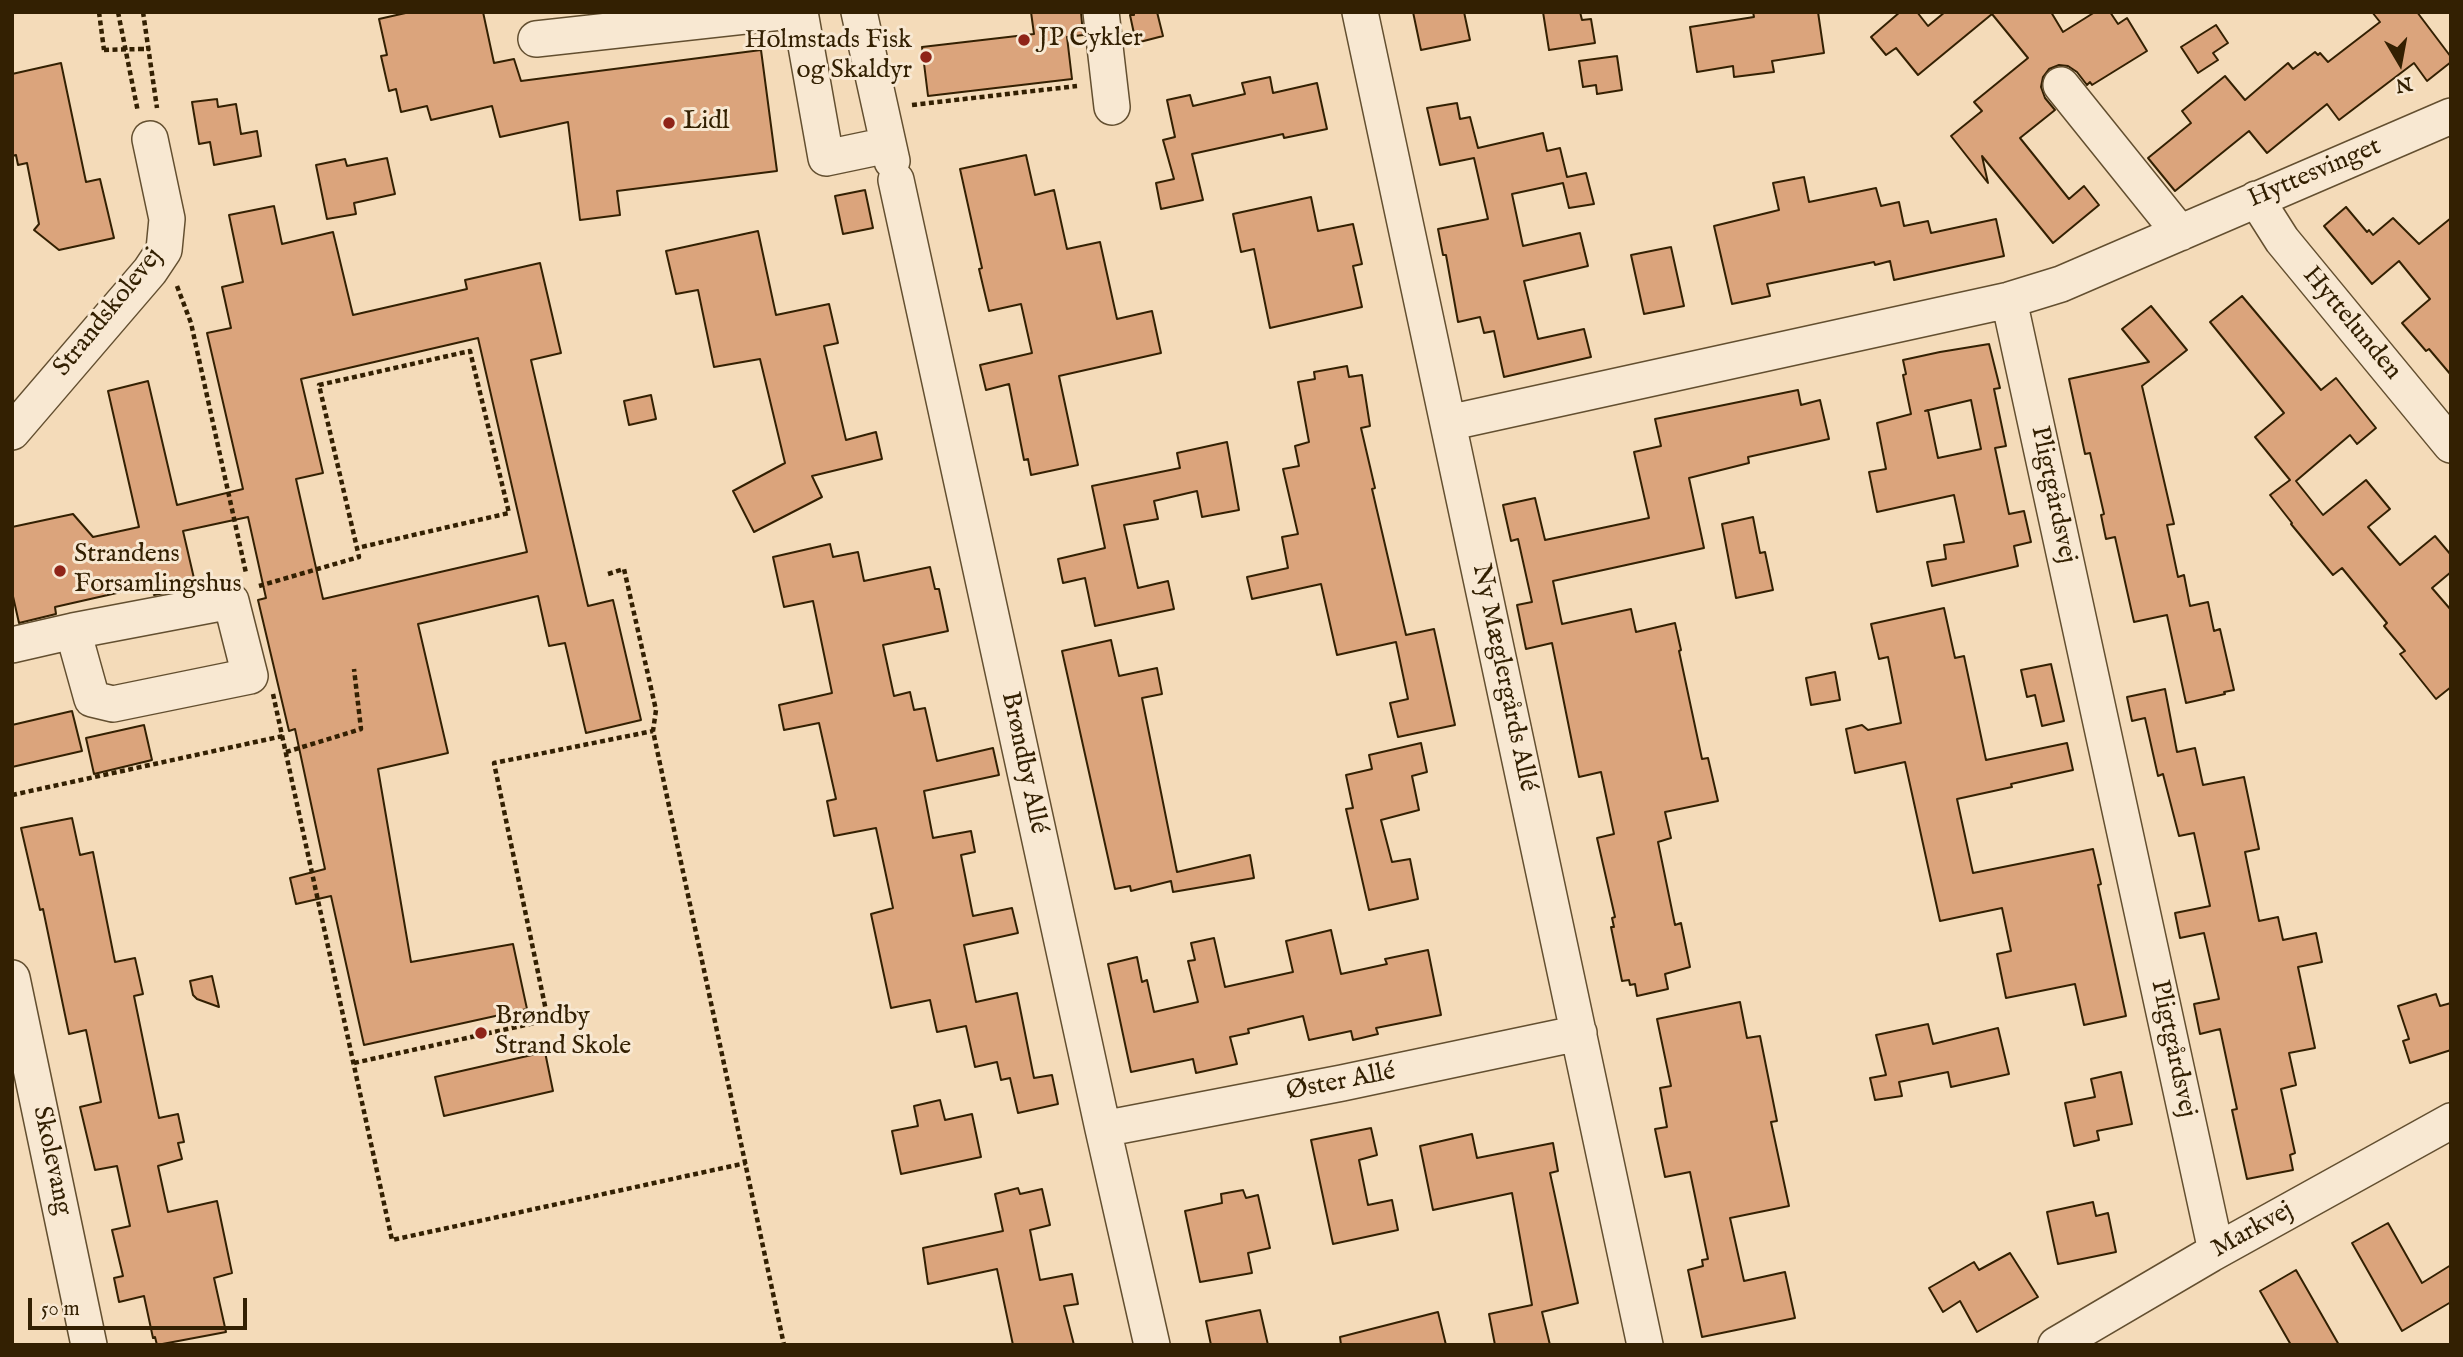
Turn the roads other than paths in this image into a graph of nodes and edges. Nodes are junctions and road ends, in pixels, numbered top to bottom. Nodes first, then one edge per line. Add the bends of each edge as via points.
1 (781, 12) edge
2 (800, 12) edge
3 (859, 12) edge
4 (1101, 12) edge
5 (1360, 12) edge
6 (536, 38) dead end
7 (2061, 85) dead end
8 (1111, 94) road end
9 (2451, 116) edge
10 (150, 139) road end
11 (892, 162) junction
12 (2256, 199) junction
13 (2180, 233) junction
14 (2009, 300) junction
15 (1448, 423) junction
16 (12, 432) edge
17 (2451, 445) edge
18 (73, 631) junction
19 (12, 645) edge
20 (12, 978) edge
21 (1579, 1033) junction
22 (2451, 1121) edge
23 (1103, 1129) junction
24 (2216, 1251) junction
25 (89, 1345) edge
26 (1152, 1345) edge
27 (1646, 1345) edge
28 (2056, 1345) edge

1 - 6 street
2 - 11 street via 826,158
3 - 11 street, Brøndby Allé
4 - 8 street
5 - 15 street, Ny Mæglergårds Allé
7 - 13 street
9 - 12 street, Hyttesvinget
10 - 16 street, Strandskolevej via 167,219 164,250
11 - 23 street, Brøndby Allé
12 - 13 street, Hyttesvinget
12 - 17 street, Hyttelunden via 2281,240
13 - 14 street, Hyttesvinget via 2061,284
14 - 15 street
14 - 24 street, Pligtgårdsvej
15 - 21 street, Ny Mæglergårds Allé
18 - 18 street via 92,699 113,704 250,676 240,595
18 - 19 street
20 - 25 street, Skolevang
21 - 23 street, Øster Allé
21 - 27 street, Ny Mæglergårds Allé
22 - 24 street, Markvej
23 - 26 street, Brøndby Allé
24 - 28 street, Markvej

